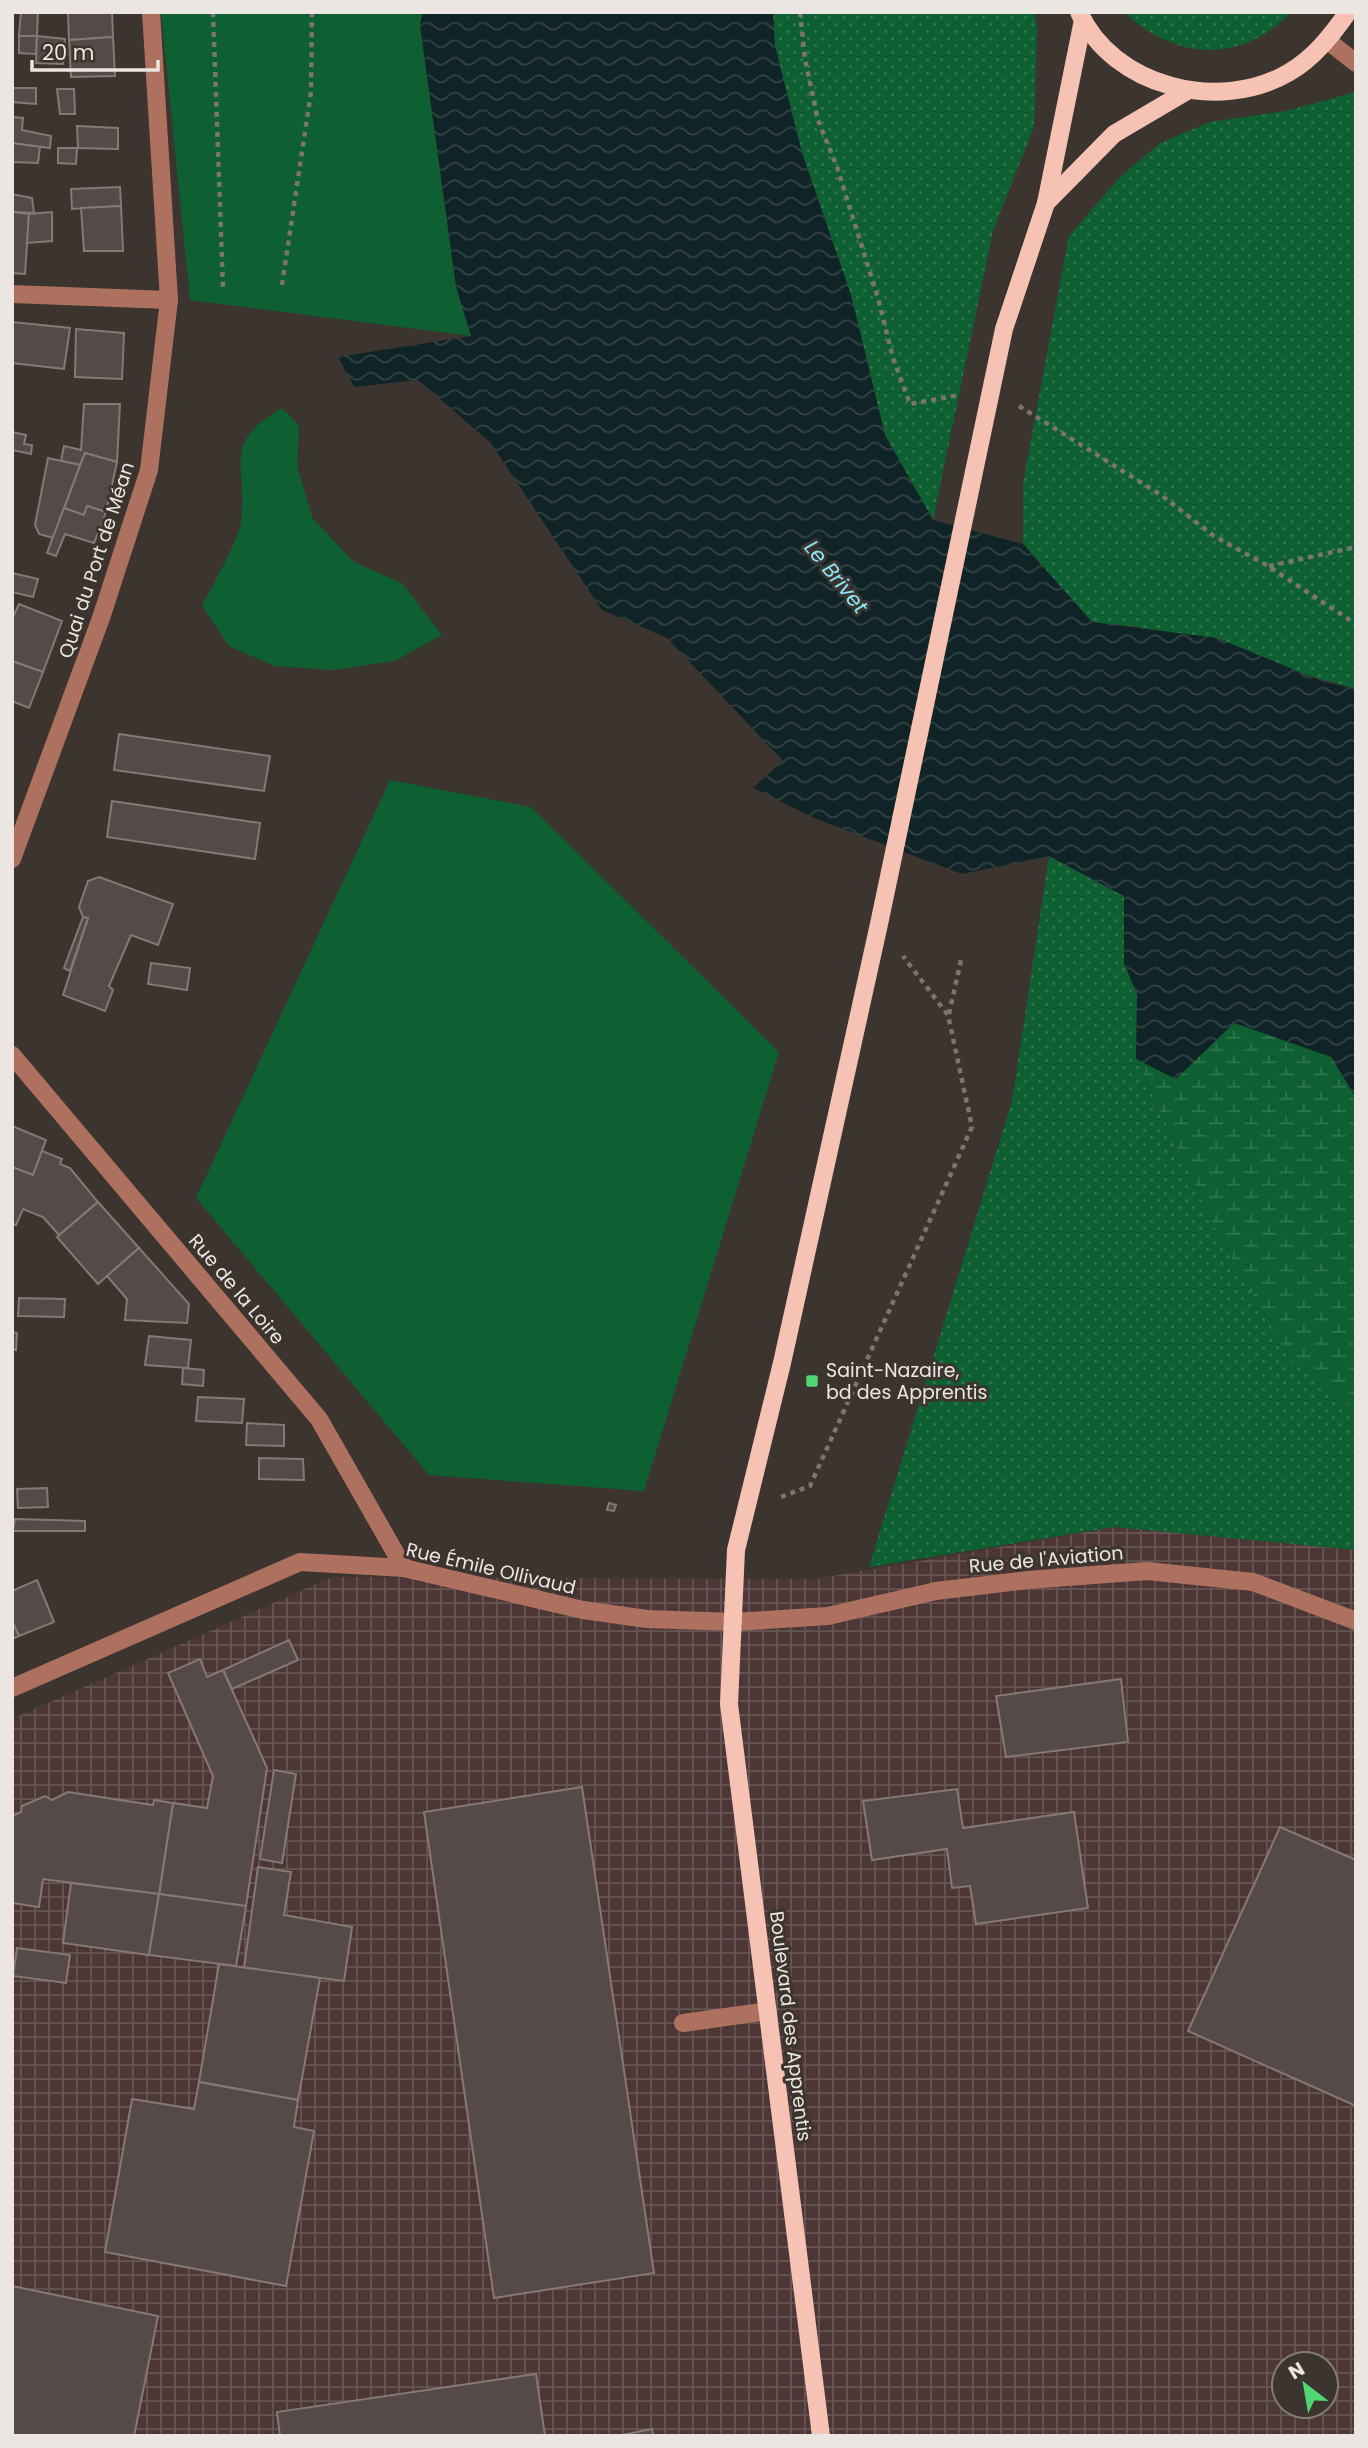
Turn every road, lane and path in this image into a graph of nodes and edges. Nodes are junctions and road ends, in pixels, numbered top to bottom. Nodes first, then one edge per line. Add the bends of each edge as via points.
1 (151, 12) edge
2 (214, 12) edge
3 (312, 12) edge
4 (800, 12) edge
5 (1348, 12) edge
6 (1081, 16) edge
7 (1328, 41) junction
8 (1356, 63) edge
9 (1187, 91) junction
10 (1046, 203) junction
11 (282, 285) dead end
12 (223, 288) dead end
13 (12, 294) edge
14 (169, 300) junction
15 (991, 389) junction
16 (1356, 547) edge
17 (1268, 566) junction
18 (1356, 624) edge
19 (12, 859) edge
20 (879, 924) junction
21 (961, 960) dead end
22 (948, 1015) junction
23 (12, 1055) edge
24 (747, 1509) junction
25 (404, 1568) junction
26 (1356, 1621) edge
27 (735, 1622) junction
28 (12, 1688) edge
29 (768, 2011) junction
30 (683, 2023) dead end
31 (821, 2436) edge

1 - 14 street, Quai du Port de Méan
2 - 12 path
3 - 11 path via 311,92
4 - 15 path via 818,120 837,167 910,404
5 - 7 main road
6 - 9 main road via 1110,53 1146,78
6 - 10 main road, Boulevard des Apprentis
7 - 8 street
7 - 9 main road via 1288,74 1239,91
9 - 10 main road via 1114,134
10 - 15 main road, Boulevard des Apprentis via 1022,269
13 - 14 street
14 - 19 street, Quai du Port de Méan via 149,470 101,618
15 - 17 path via 1161,495 1214,536
15 - 20 main road, Boulevard des Apprentis
16 - 17 path
17 - 18 path
20 - 22 path
20 - 24 main road, Boulevard des Apprentis
21 - 22 path
22 - 24 path via 972,1127 810,1486
23 - 25 street, Rue de la Loire via 319,1419
24 - 27 main road, Boulevard des Apprentis via 736,1550
25 - 27 street, Rue Émile Ollivaud via 583,1610 647,1619
25 - 28 street, Rue Émile Ollivaud via 300,1562
26 - 27 street, Rue de l'Aviation via 1253,1582 1147,1571 936,1591 828,1616
27 - 29 main road, Boulevard des Apprentis via 729,1704
29 - 30 street
29 - 31 main road, Boulevard des Apprentis

